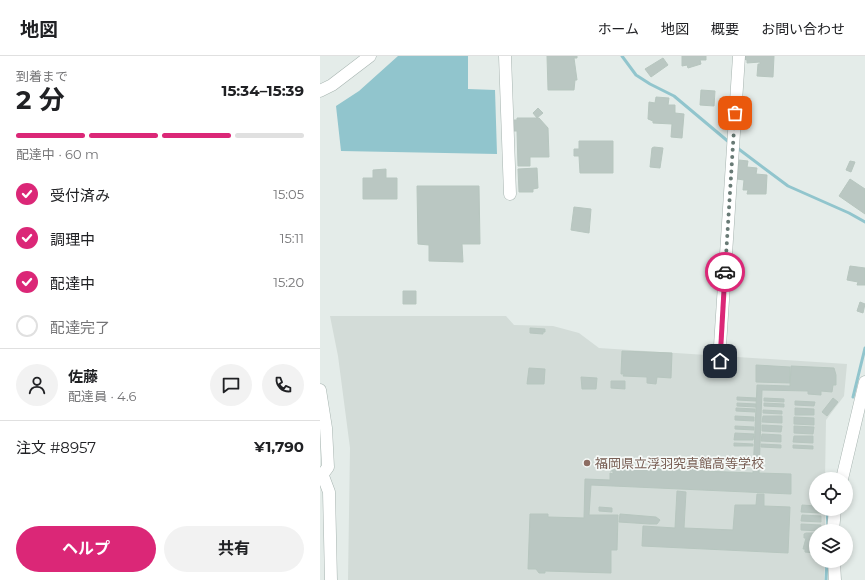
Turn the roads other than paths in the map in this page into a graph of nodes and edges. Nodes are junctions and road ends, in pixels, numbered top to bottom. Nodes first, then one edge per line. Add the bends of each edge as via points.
1 (370, 56) edge
2 (505, 56) edge
3 (738, 56) edge
4 (320, 91) edge
5 (510, 194) dead end
6 (720, 361) dead end
7 (865, 382) edge
8 (320, 390) edge
9 (862, 408) edge
10 (844, 472) edge
11 (321, 477) edge
12 (834, 568) edge
13 (331, 580) edge
14 (835, 580) edge

1 - 4 street
2 - 5 street
3 - 6 street
7 - 9 street
8 - 11 street via 326,428 328,467
9 - 10 street
11 - 13 street via 329,492
12 - 14 street

